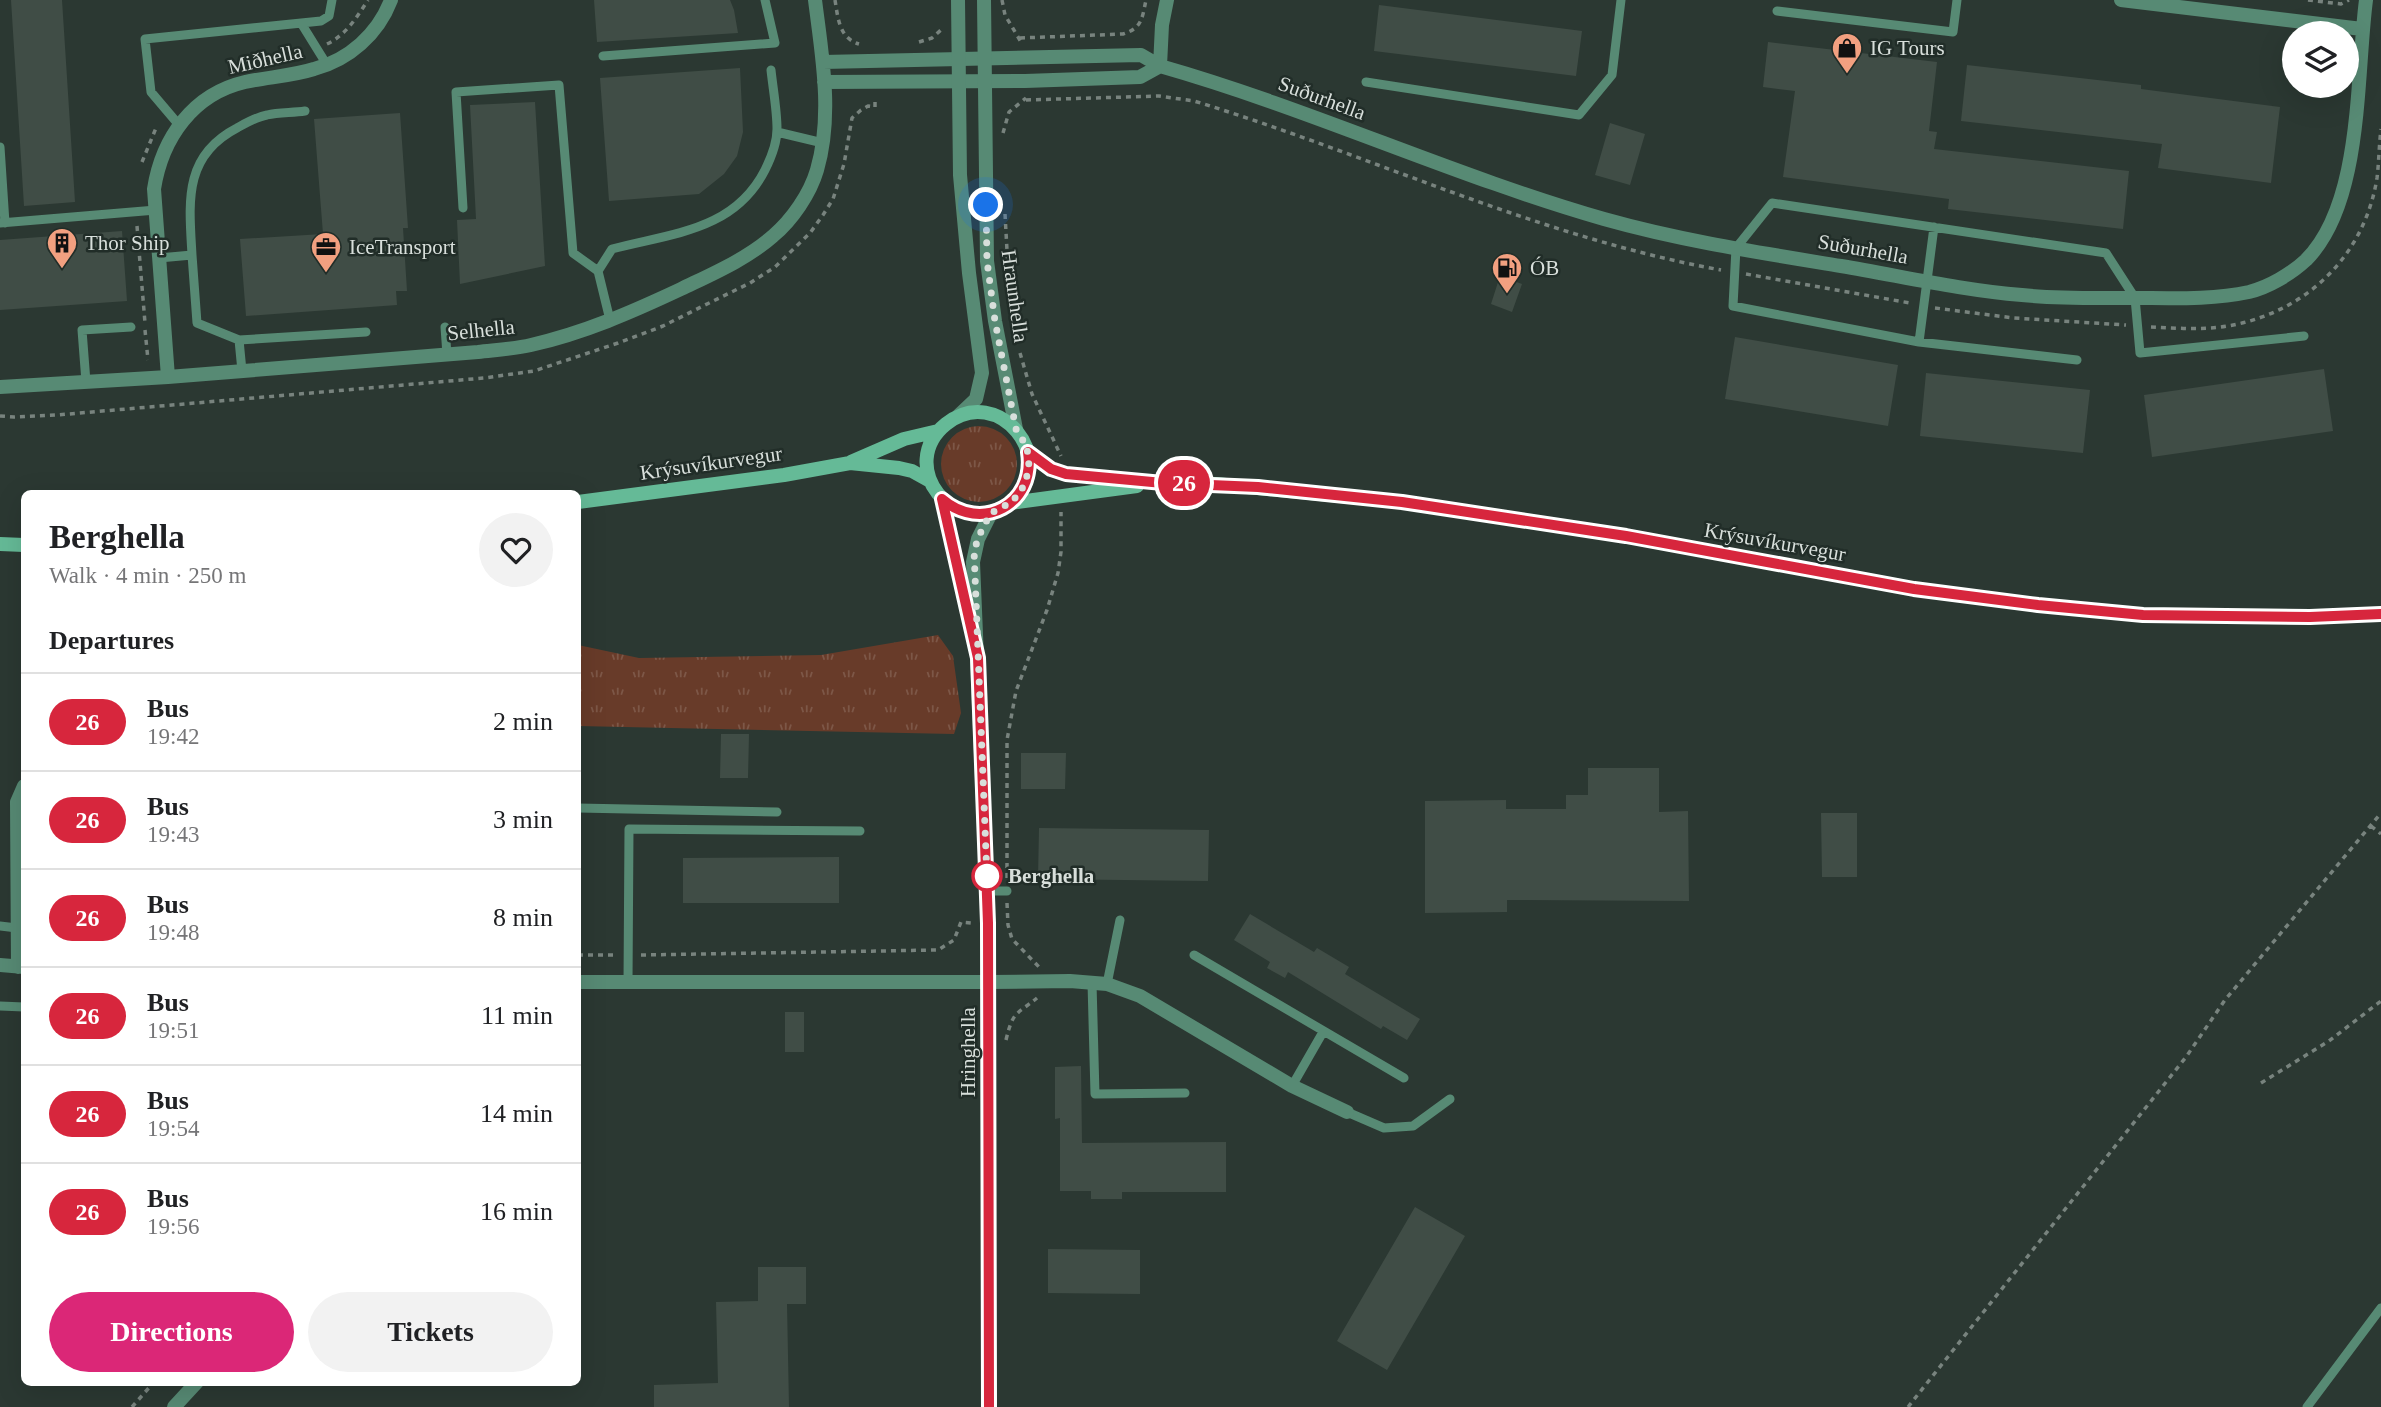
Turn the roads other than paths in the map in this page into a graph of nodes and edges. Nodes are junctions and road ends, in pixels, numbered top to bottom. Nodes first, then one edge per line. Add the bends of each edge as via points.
1 (332, 0) edge
2 (391, 0) edge
3 (765, 0) edge
4 (815, 0) edge
5 (958, 0) edge
6 (984, 0) edge
7 (1167, 0) edge
8 (1621, 0) edge
9 (1957, 0) edge
10 (2121, 0) edge
11 (2365, 0) edge
12 (2150, 1) edge
13 (1777, 11) dead end
14 (302, 23) junction
15 (2362, 29) junction
16 (603, 56) dead end
17 (986, 57) junction
18 (957, 58) junction
19 (824, 62) junction
20 (327, 65) junction
21 (1160, 66) junction
22 (771, 70) dead end
23 (958, 81) junction
24 (986, 81) junction
25 (824, 82) junction
26 (1366, 82) dead end
27 (305, 111) dead end
28 (178, 125) junction
29 (777, 132) junction
30 (823, 143) junction
31 (0, 147) edge
32 (463, 208) dead end
33 (156, 210) junction
34 (3, 223) edge
35 (1934, 227) junction
36 (1736, 248) junction
37 (192, 256) junction
38 (159, 258) junction
39 (598, 271) junction
40 (1928, 281) junction
41 (2135, 298) junction
42 (610, 320) junction
43 (131, 327) dead end
44 (445, 327) dead end
45 (366, 332) dead end
46 (2304, 336) dead end
47 (239, 340) junction
48 (1919, 342) junction
49 (447, 355) junction
50 (2077, 360) dead end
51 (242, 371) junction
52 (168, 377) junction
53 (86, 382) junction
54 (0, 387) edge
55 (958, 416) junction
56 (1016, 429) junction
57 (938, 431) junction
58 (1028, 452) junction
59 (850, 463) junction
60 (930, 481) junction
61 (1163, 483) junction
62 (942, 499) junction
63 (581, 502) edge
64 (1010, 503) junction
65 (991, 513) junction
66 (0, 544) edge
67 (21, 545) edge
68 (2381, 614) edge
69 (978, 658) junction
70 (21, 793) edge
71 (581, 808) edge
72 (777, 813) dead end
73 (860, 831) dead end
74 (988, 891) junction
75 (1007, 891) road end
76 (1120, 920) dead end
77 (0, 926) edge
78 (17, 928) junction
79 (1194, 955) dead end
80 (0, 965) edge
81 (21, 967) edge
82 (581, 982) edge
83 (628, 982) junction
84 (989, 982) junction
85 (1092, 983) junction
86 (1108, 984) junction
87 (0, 1006) edge
88 (21, 1007) edge
89 (1323, 1032) junction
90 (1404, 1079) dead end
91 (1292, 1086) junction
92 (1185, 1093) dead end
93 (1450, 1098) dead end
94 (1347, 1112) joint
95 (2380, 1313) edge
96 (193, 1386) edge
97 (174, 1407) edge
98 (989, 1407) edge
99 (2307, 1407) edge

1 - 14 lane via 329,16
2 - 20 street, Miðhella via 368,37
3 - 16 lane via 775,43
4 - 19 street, Selhella
5 - 18 street, Hraunhella
6 - 17 street, Hraunhella
7 - 21 street
8 - 26 lane via 1612,75 1579,115
9 - 13 lane via 1953,32
10 - 12 street
11 - 15 street, Suðurhella
12 - 15 street
14 - 20 lane
14 - 28 lane via 145,39 150,92
15 - 41 street, Suðurhella via 2348,169 2336,212 2308,258 2252,291
17 - 18 street
17 - 21 street, Suðurhella via 1141,55
17 - 24 street, Hraunhella
18 - 19 street
18 - 23 street, Hraunhella
19 - 25 street, Selhella
20 - 28 street, Miðhella via 229,88 204,101
21 - 24 street via 1140,77
21 - 36 street, Suðurhella via 1600,218
22 - 29 lane
23 - 24 street
23 - 25 street
23 - 55 street, Hraunhella via 960,175 982,373 976,399
24 - 56 street, Hraunhella via 987,261
25 - 30 street, Selhella
27 - 37 lane via 267,115 209,146 191,189
28 - 33 street, Miðhella via 157,172
29 - 30 lane
29 - 39 lane via 769,163 734,210 708,224 612,249
30 - 42 street, Selhella via 816,173 799,207 775,235 724,268
31 - 34 lane
32 - 39 lane via 456,92 559,85 573,253
33 - 34 lane
33 - 38 street, Miðhella
35 - 36 lane via 1772,203
35 - 40 lane
35 - 41 lane via 2106,253
36 - 40 street, Suðurhella
36 - 48 lane via 1733,306
37 - 38 lane
37 - 47 lane via 197,323
38 - 52 street, Miðhella
39 - 42 lane
40 - 41 street, Suðurhella via 2024,296
40 - 48 lane
41 - 46 lane via 2140,354
42 - 49 street, Selhella via 529,346
43 - 53 lane via 82,330
44 - 49 lane
45 - 47 lane
47 - 51 lane
48 - 50 lane
49 - 51 street, Selhella
51 - 52 street, Selhella
52 - 53 street, Selhella
53 - 54 street, Selhella
55 - 56 main road via 990,414
55 - 57 main road
56 - 58 main road
57 - 59 main road, Krýsuvíkurvegur via 904,439
57 - 60 main road via 928,455
58 - 61 main road, Krýsuvíkurvegur via 1062,473
58 - 64 main road via 1026,480
59 - 60 main road, Krýsuvíkurvegur via 899,468
59 - 63 main road, Krýsuvíkurvegur
60 - 62 main road
61 - 64 main road, Krýsuvíkurvegur
61 - 68 main road, Krýsuvíkurvegur via 1416,503 1914,589 2038,605 2143,615
62 - 65 main road via 965,513
62 - 69 street
64 - 65 main road
65 - 69 street via 974,550
66 - 67 main road
69 - 74 street
70 - 78 street via 17,802
71 - 72 lane
73 - 83 lane via 629,829
74 - 75 lane
74 - 84 street
76 - 86 lane
77 - 78 lane
78 - 81 street
79 - 89 lane
80 - 81 street
82 - 83 street, Hringhella
83 - 84 street, Hringhella
84 - 85 street
84 - 98 street, Hringhella
85 - 86 street
85 - 92 lane via 1095,1094
86 - 91 street via 1140,996
87 - 88 lane
89 - 90 lane
89 - 91 lane
91 - 94 street
93 - 94 lane via 1413,1126 1384,1128
95 - 99 lane
96 - 97 street

